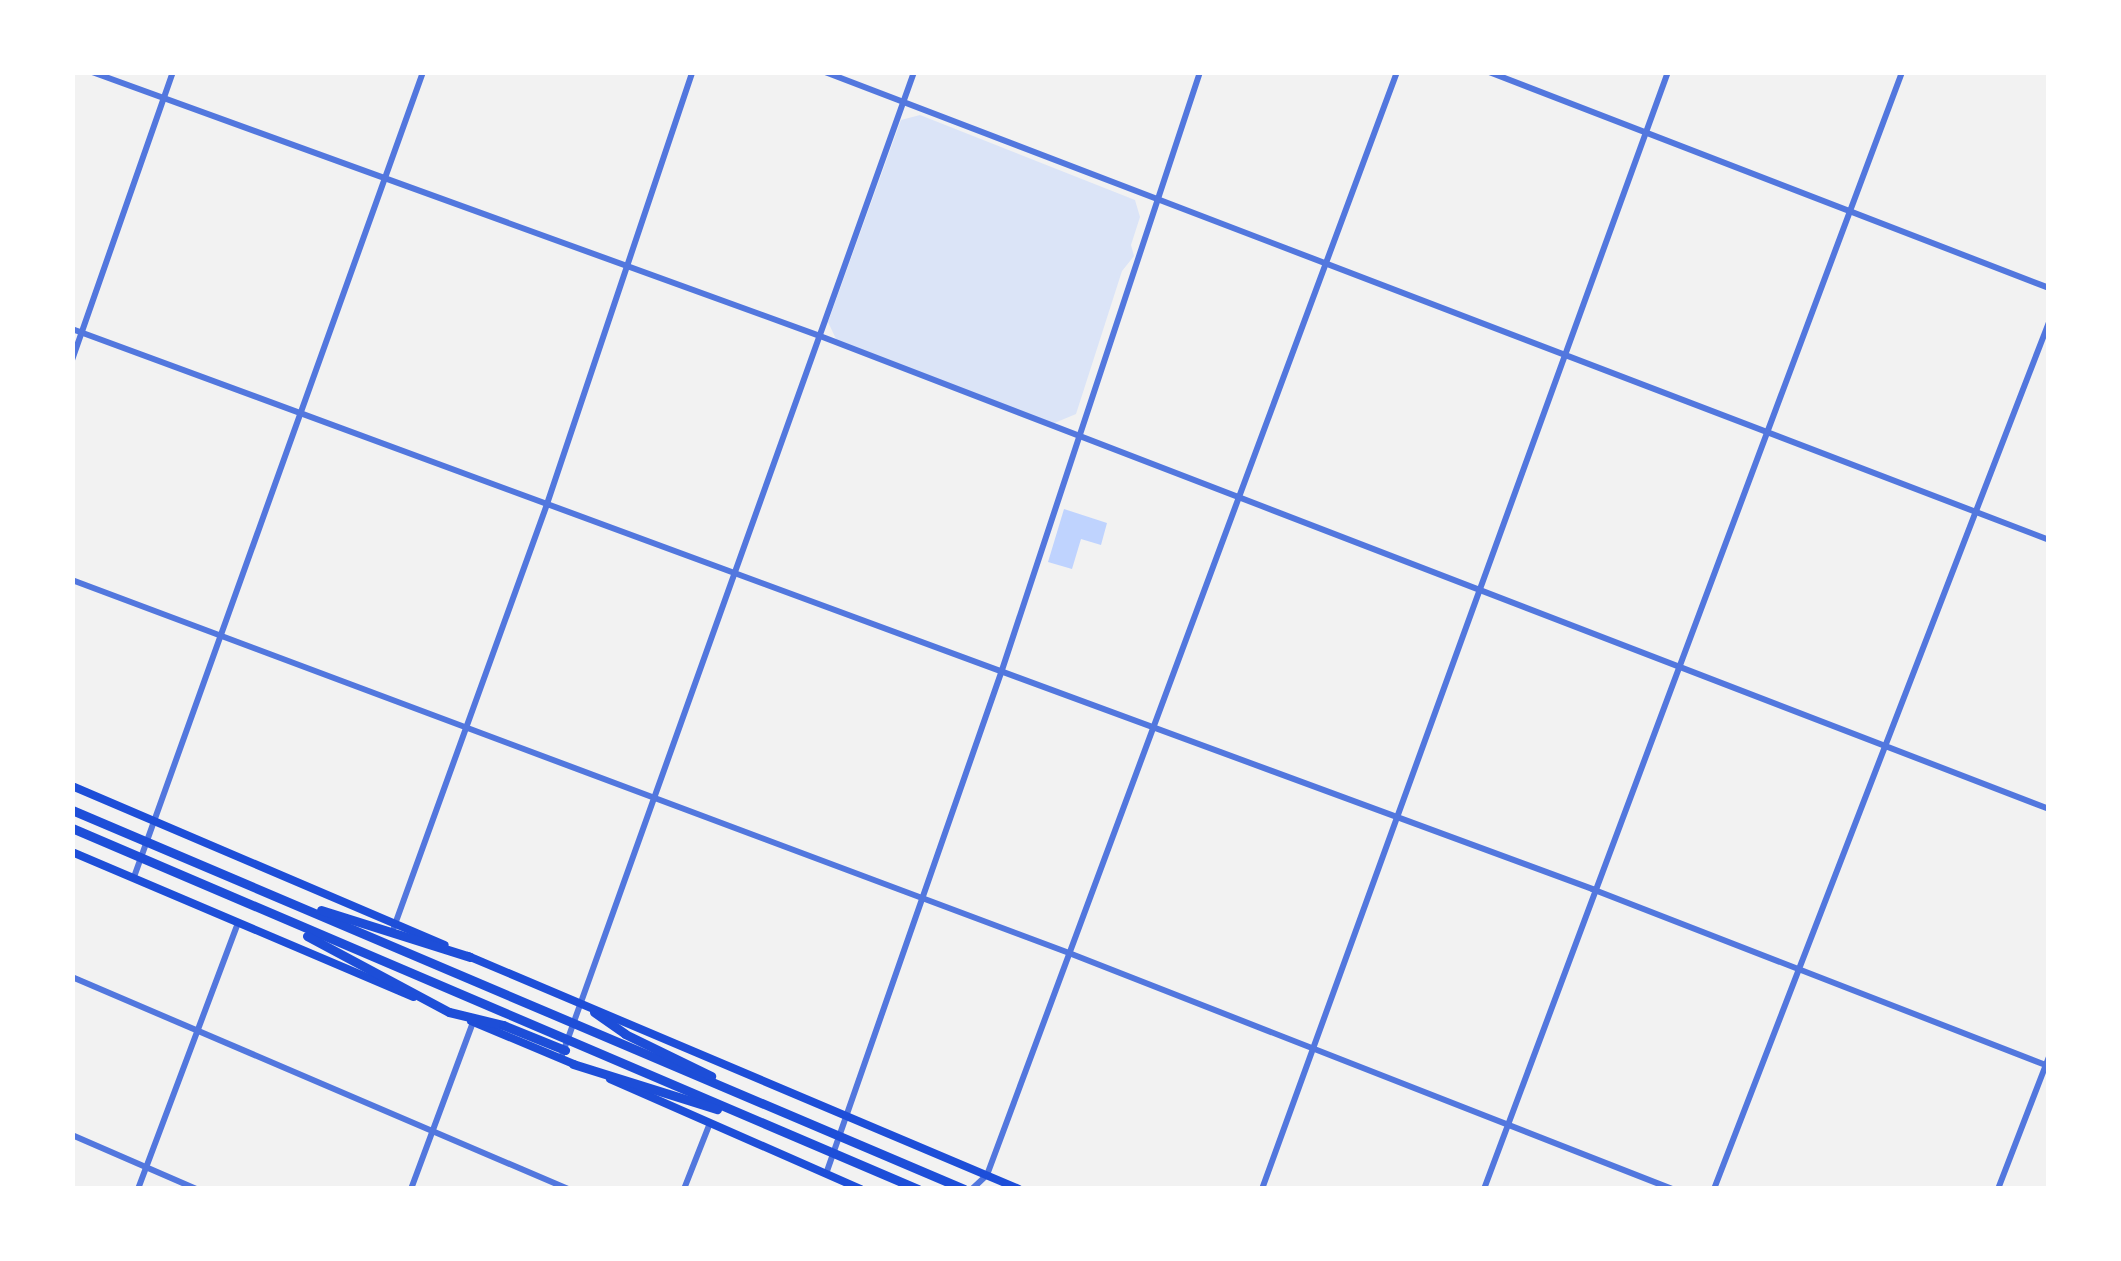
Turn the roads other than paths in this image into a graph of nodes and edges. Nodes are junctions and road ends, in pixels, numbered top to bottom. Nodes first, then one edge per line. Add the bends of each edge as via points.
1 (92, 72) edge
2 (173, 72) edge
3 (423, 72) edge
4 (692, 72) edge
5 (825, 72) edge
6 (914, 72) edge
7 (1200, 72) edge
8 (1396, 72) edge
9 (1489, 72) edge
10 (1668, 72) edge
11 (1902, 72) edge
12 (164, 98) junction
13 (904, 102) junction
14 (1646, 132) junction
15 (386, 178) junction
16 (1157, 201) junction
17 (1849, 210) junction
18 (1324, 264) junction
19 (626, 266) junction
20 (2049, 288) edge
21 (2049, 322) edge
22 (72, 329) edge
23 (82, 333) junction
24 (820, 336) junction
25 (1567, 357) junction
26 (72, 360) edge
27 (302, 413) junction
28 (1764, 431) junction
29 (1076, 438) junction
30 (1238, 500) junction
31 (547, 504) junction
32 (1976, 512) junction
33 (2049, 540) edge
34 (736, 572) junction
35 (72, 580) edge
36 (1482, 592) junction
37 (222, 639) junction
38 (1678, 664) junction
39 (1001, 673) junction
40 (1154, 729) junction
41 (467, 730) junction
42 (1883, 746) junction
43 (72, 786) edge
44 (656, 799) junction
45 (2049, 809) edge
46 (72, 810) edge
47 (1399, 819) junction
48 (156, 821) junction
49 (72, 828) edge
50 (148, 842) junction
51 (72, 852) edge
52 (141, 858) junction
53 (134, 877) junction
54 (1592, 890) junction
55 (920, 897) junction
56 (238, 923) junction
57 (391, 934) junction
58 (1069, 953) junction
59 (470, 957) joint
60 (377, 971) junction
61 (1797, 971) junction
62 (72, 977) edge
63 (582, 1007) junction
64 (449, 1012) junction
65 (594, 1012) junction
66 (473, 1022) junction
67 (575, 1024) junction
68 (196, 1029) junction
69 (565, 1050) junction
70 (1312, 1053) junction
71 (2048, 1063) edge
72 (574, 1064) junction
73 (769, 1106) junction
74 (849, 1117) junction
75 (710, 1123) junction
76 (764, 1123) junction
77 (1507, 1125) junction
78 (435, 1132) junction
79 (72, 1135) edge
80 (840, 1138) junction
81 (834, 1153) junction
82 (147, 1168) junction
83 (826, 1174) junction
84 (987, 1175) junction
85 (138, 1189) edge
86 (196, 1189) edge
87 (411, 1189) edge
88 (568, 1189) edge
89 (684, 1189) edge
90 (861, 1189) edge
91 (919, 1189) edge
92 (968, 1189) edge
93 (1019, 1189) edge
94 (1262, 1189) edge
95 (1484, 1189) edge
96 (1672, 1189) edge
97 (1714, 1189) edge
98 (1998, 1189) edge

1 - 12 street
2 - 12 street
3 - 15 street
4 - 19 street
5 - 13 street
6 - 13 street
7 - 16 street
8 - 18 street
9 - 14 street
10 - 14 street
11 - 17 street
12 - 15 street
12 - 23 street
13 - 16 street
13 - 24 street
14 - 17 street
14 - 25 street
15 - 19 street
15 - 27 street
16 - 18 street
16 - 29 street
17 - 20 street
17 - 28 street
18 - 25 street
18 - 30 street
19 - 24 street
19 - 31 street
21 - 32 street
22 - 23 street
23 - 26 street
23 - 27 street
24 - 29 street
24 - 34 street
25 - 28 street
25 - 36 street
27 - 31 street
27 - 37 street
28 - 32 street
28 - 38 street
29 - 30 street
29 - 39 street
30 - 36 street
30 - 40 street
31 - 34 street
31 - 41 street
32 - 33 street
32 - 42 street
34 - 39 street
34 - 44 street
35 - 37 street
36 - 38 street
36 - 47 street
37 - 41 street
37 - 48 street
38 - 42 street
38 - 54 street
39 - 40 street
39 - 55 street
40 - 47 street
40 - 58 street
41 - 44 street
41 - 57 street
42 - 45 street
42 - 61 street
43 - 48 main road
44 - 55 street
44 - 63 street
46 - 50 highway
47 - 54 street
47 - 70 street
48 - 50 street
48 - 57 main road
49 - 52 highway
50 - 52 street
50 - 57 highway
51 - 53 main road
52 - 53 street
52 - 60 highway
53 - 56 main road
54 - 61 street
54 - 77 street
55 - 58 street
55 - 74 street
56 - 60 main road
56 - 68 street
57 - 59 highway
57 - 60 street
57 - 67 highway
58 - 70 street
58 - 84 street
59 - 63 main road
60 - 64 highway
60 - 69 highway
61 - 71 street
61 - 97 street
62 - 68 street
63 - 65 main road
63 - 67 street
64 - 66 main road
64 - 69 highway
65 - 73 highway
65 - 74 main road
66 - 69 main road
66 - 78 street
67 - 69 street
67 - 73 highway
68 - 78 street
68 - 82 street
69 - 72 main road
69 - 76 highway
70 - 77 street
70 - 94 street
71 - 98 street
72 - 75 main road
72 - 76 highway
73 - 80 highway
74 - 80 street
74 - 84 main road
75 - 83 main road
75 - 89 street
76 - 81 highway
77 - 95 street
77 - 96 street
78 - 87 street
78 - 88 street
79 - 82 street
80 - 81 street
80 - 92 highway
81 - 83 street
81 - 91 highway
82 - 85 street
82 - 86 street
83 - 90 main road
84 - 92 street
84 - 93 main road

